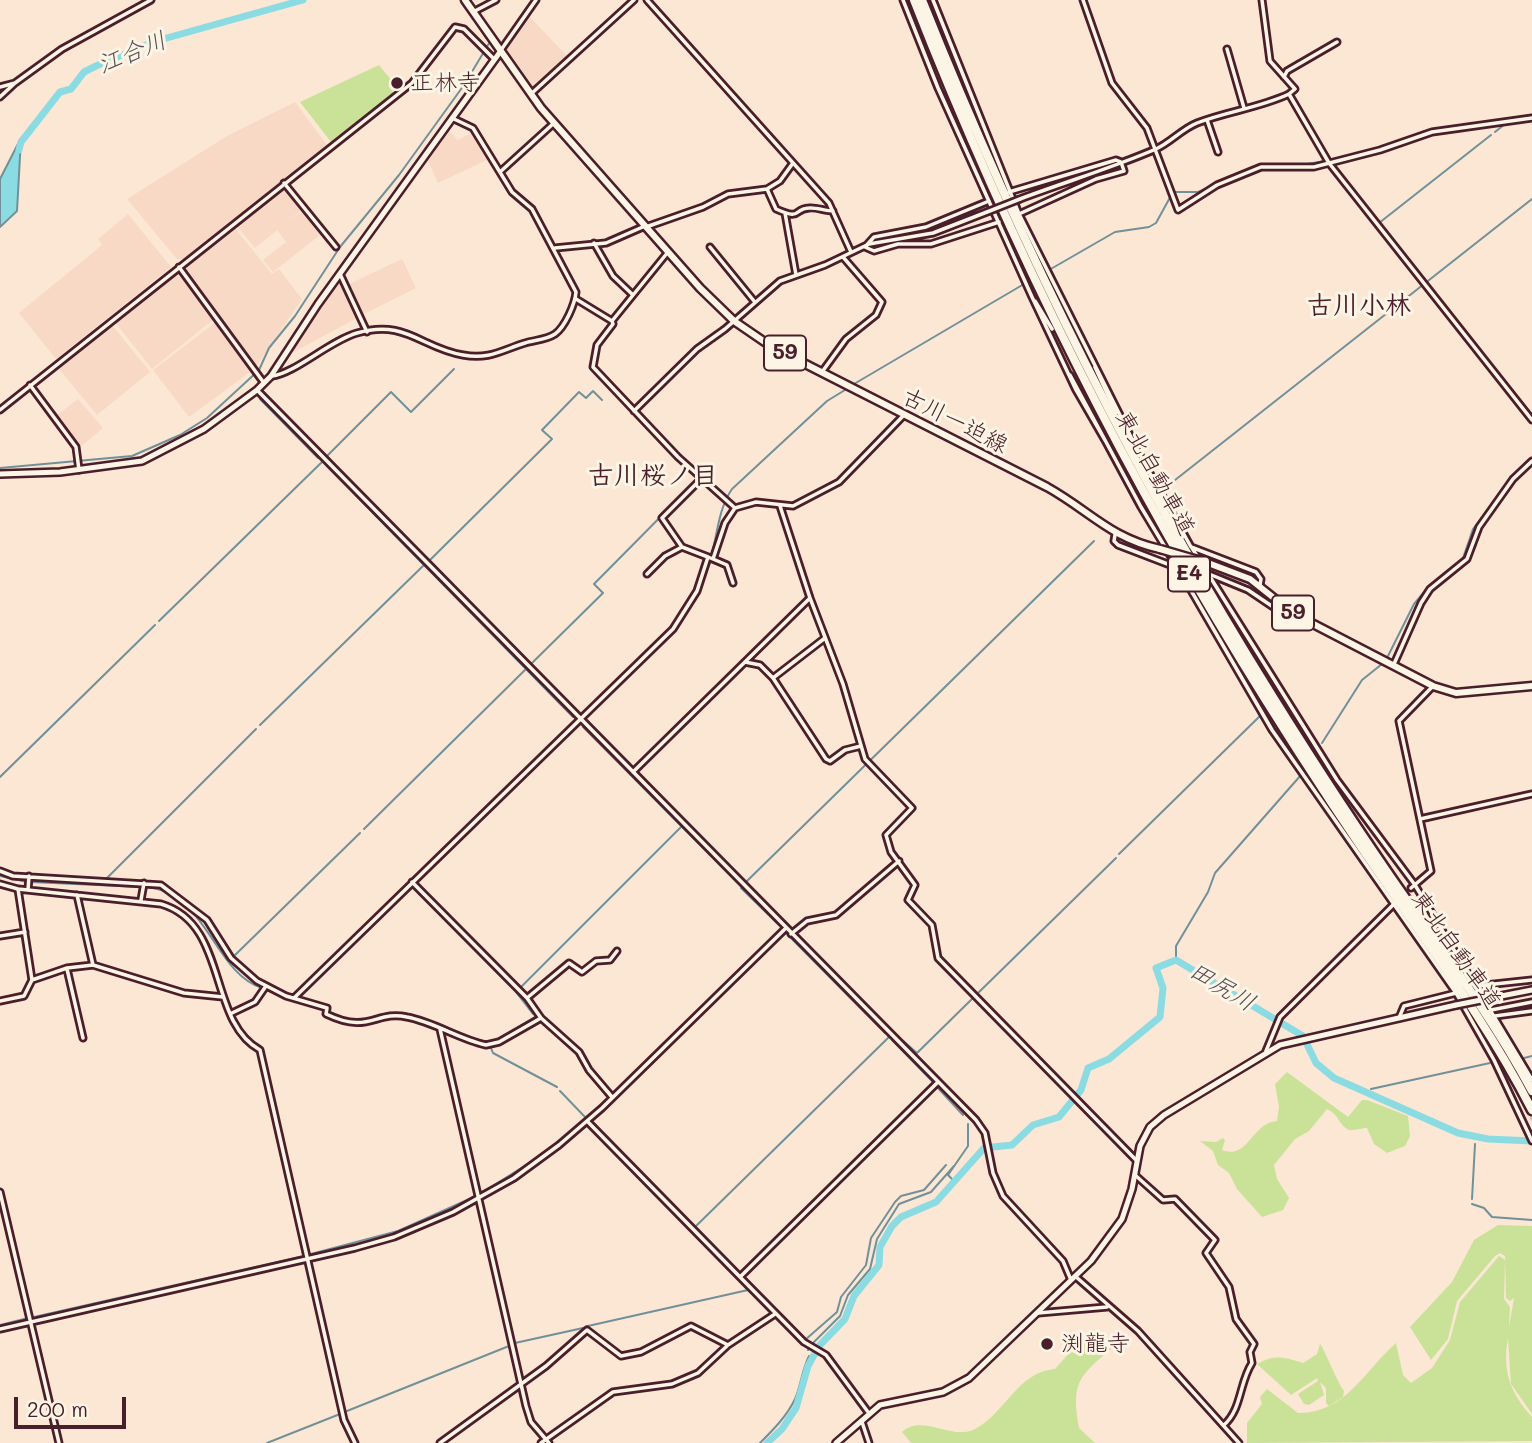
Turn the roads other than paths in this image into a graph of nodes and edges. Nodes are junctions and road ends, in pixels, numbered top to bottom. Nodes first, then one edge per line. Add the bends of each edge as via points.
1 (152, 0) edge
2 (465, 0) edge
3 (496, 0) edge
4 (536, 0) edge
5 (634, 0) edge
6 (647, 0) edge
7 (903, 0) edge
8 (914, 0) edge
9 (922, 0) edge
10 (933, 0) edge
11 (1083, 0) edge
12 (1262, 0) edge
13 (472, 11) junction
14 (1337, 42) dead end
15 (1227, 49) dead end
16 (500, 52) junction
17 (492, 57) junction
18 (1284, 77) junction
19 (15, 83) junction
20 (0, 87) edge
21 (531, 94) junction
22 (1289, 94) junction
23 (0, 97) edge
24 (1244, 108) junction
25 (452, 118) junction
26 (1532, 118) edge
27 (1207, 120) junction
28 (554, 123) junction
29 (1154, 150) junction
30 (1218, 152) dead end
31 (1328, 161) junction
32 (1121, 162) junction
33 (793, 163) junction
34 (500, 172) junction
35 (284, 183) junction
36 (767, 188) junction
37 (1009, 192) junction
38 (989, 201) junction
39 (832, 211) junction
40 (785, 214) junction
41 (1019, 214) junction
42 (999, 222) junction
43 (646, 226) junction
44 (594, 243) junction
45 (336, 247) dead end
46 (710, 247) dead end
47 (865, 247) junction
48 (555, 248) junction
49 (668, 252) junction
50 (851, 253) junction
51 (842, 257) junction
52 (179, 267) junction
53 (340, 274) junction
54 (796, 275) junction
55 (1054, 285) junction
56 (634, 295) junction
57 (1032, 297) junction
58 (576, 299) junction
59 (754, 301) junction
60 (612, 321) junction
61 (734, 321) junction
62 (1068, 322) dead end
63 (1052, 329) dead end
64 (367, 331) junction
65 (1063, 365) junction
66 (1095, 365) junction
67 (822, 372) junction
68 (271, 376) junction
69 (264, 383) junction
70 (30, 386) junction
71 (257, 390) junction
72 (0, 410) edge
73 (634, 411) junction
74 (904, 415) junction
75 (1532, 420) edge
76 (1125, 426) junction
77 (1106, 442) junction
78 (1532, 461) edge
79 (79, 466) junction
80 (0, 474) edge
81 (701, 479) junction
82 (780, 506) junction
83 (734, 508) junction
84 (1115, 534) junction
85 (682, 547) junction
86 (1191, 547) junction
87 (711, 558) junction
88 (1178, 568) junction
89 (1207, 574) junction
90 (647, 575) dead end
91 (733, 583) dead end
92 (1259, 585) junction
93 (810, 598) junction
94 (1312, 623) junction
95 (825, 638) junction
96 (1389, 661) junction
97 (745, 662) junction
98 (773, 678) junction
99 (1433, 686) junction
100 (1532, 686) edge
101 (580, 718) junction
102 (861, 746) junction
103 (633, 772) junction
104 (1532, 794) edge
105 (1420, 819) junction
106 (898, 861) junction
107 (0, 871) edge
108 (29, 876) junction
109 (144, 883) junction
110 (413, 883) junction
111 (0, 884) edge
112 (1413, 887) junction
113 (18, 889) junction
114 (28, 890) junction
115 (77, 895) junction
116 (141, 900) junction
117 (1397, 901) dead end
118 (1392, 906) junction
119 (786, 928) junction
120 (25, 932) junction
121 (791, 934) junction
122 (0, 936) edge
123 (617, 951) dead end
124 (93, 965) junction
125 (67, 968) junction
126 (32, 980) junction
127 (1532, 980) edge
128 (266, 986) junction
129 (1476, 986) junction
130 (1532, 990) edge
131 (1456, 993) junction
132 (223, 997) junction
133 (294, 998) junction
134 (527, 998) junction
135 (0, 1001) edge
136 (1532, 1002) edge
137 (1491, 1010) junction
138 (1532, 1011) edge
139 (232, 1013) junction
140 (1495, 1016) junction
141 (541, 1018) junction
142 (1399, 1018) junction
143 (440, 1028) junction
144 (83, 1038) dead end
145 (1266, 1051) junction
146 (1532, 1080) edge
147 (938, 1082) junction
148 (1532, 1091) edge
149 (613, 1098) junction
150 (1531, 1115) edge
151 (588, 1122) junction
152 (1524, 1123) junction
153 (1531, 1139) edge
154 (1136, 1160) junction
155 (1135, 1175) junction
156 (0, 1192) edge
157 (478, 1199) junction
158 (308, 1259) junction
159 (740, 1277) junction
160 (1073, 1278) junction
161 (1108, 1307) junction
162 (1036, 1313) junction
163 (775, 1314) junction
164 (32, 1322) junction
165 (0, 1329) edge
166 (728, 1345) junction
167 (521, 1384) junction
168 (869, 1412) junction
169 (861, 1419) junction
170 (1224, 1425) junction
171 (547, 1441) edge
172 (59, 1443) edge
173 (355, 1443) edge
174 (440, 1443) edge
175 (541, 1443) edge
176 (836, 1443) edge
177 (869, 1443) edge
178 (1240, 1443) edge

1 - 19 street via 62,49
2 - 13 main road, 59
3 - 13 street
4 - 16 street
5 - 21 street
6 - 33 street
7 - 38 street
8 - 150 highway, 東北自動車道 / E4 via 972,145 1031,274 1149,505 1268,703 1483,1023
9 - 148 highway, 東北自動車道 / E4 via 1044,283 1177,540 1319,770 1471,990
10 - 37 street
11 - 29 street via 1112,83 1143,120
12 - 18 street via 1270,61
13 - 16 main road, 古川一迫線 / 59
14 - 18 street
15 - 24 street
16 - 17 street
16 - 21 main road, 古川一迫線 / 59
17 - 25 street
17 - 35 street via 464,29 455,27 412,83
18 - 22 street via 1295,89
19 - 20 street
19 - 23 street
21 - 28 main road, 古川一迫線 / 59
22 - 24 street via 1263,106
22 - 31 street
24 - 27 street
25 - 34 street via 473,128
25 - 53 street
26 - 31 street via 1439,130
27 - 29 street
27 - 30 street
28 - 34 street
28 - 43 main road, 古川一迫線 / 59
29 - 31 street via 1178,210 1261,167 1300,169
29 - 32 street
31 - 75 street
32 - 37 street
32 - 41 street via 1124,171
32 - 47 street, bridge via 933,233
33 - 36 street via 780,181
33 - 39 street
34 - 48 street via 514,195 532,209
35 - 45 street
35 - 52 street
36 - 40 street via 776,209
36 - 43 street via 728,194
37 - 41 street
38 - 42 street
38 - 47 street via 926,227 874,237
39 - 40 street via 810,208 793,216
39 - 50 street
40 - 54 street
41 - 55 street
42 - 47 street via 930,244 898,244 874,251
42 - 57 street
43 - 44 street via 606,243
43 - 49 main road, 古川一迫線 / 59
44 - 48 street
44 - 56 street via 613,276
46 - 59 street
47 - 50 street
48 - 58 street
49 - 56 street
49 - 61 main road, 古川一迫線 / 59
50 - 51 street
51 - 54 street
51 - 67 street via 882,302 876,315 846,340
52 - 69 street
52 - 70 street
53 - 64 street
53 - 68 street
54 - 59 street
55 - 62 street
55 - 66 street
56 - 60 street
57 - 63 street
57 - 65 street
58 - 60 street
58 - 64 street via 553,335 499,355 458,354 399,330
59 - 61 street
60 - 73 street via 597,345 593,368
61 - 67 main road, 古川一迫線 / 59
61 - 73 street via 697,349
64 - 68 street
65 - 77 street
65 - 77 street
66 - 76 street
66 - 76 street
67 - 74 main road, 古川一迫線 / 59
68 - 69 street
69 - 71 street
70 - 72 street
70 - 79 street via 70,439
71 - 79 street via 223,417 159,455 129,464
71 - 101 street
73 - 81 street
74 - 82 street via 839,482 793,506
74 - 84 main road, 古川一迫線 / 59 via 1069,500
76 - 86 street
77 - 88 street
78 - 96 street via 1513,479 1479,527 1467,559 1430,589
79 - 80 street
81 - 83 street
81 - 85 street via 662,518
82 - 83 street via 756,502
82 - 93 street
83 - 87 street
84 - 88 street via 1118,545
84 - 92 main road, 古川一迫線 / 59, bridge via 1241,574
85 - 87 street
85 - 90 street via 665,556
86 - 89 street
86 - 92 street via 1256,572
87 - 91 street via 727,565
87 - 101 street via 678,623
88 - 118 street via 1272,730
89 - 94 street via 1248,590 1288,617
89 - 112 street via 1337,780
92 - 94 main road, 古川一迫線 / 59
93 - 95 street
93 - 97 street
94 - 96 main road, 古川一迫線 / 59
95 - 98 street
95 - 102 street
96 - 99 main road, 古川一迫線 / 59
97 - 98 street via 760,665
97 - 103 street
98 - 102 street via 826,759
99 - 100 main road, 古川一迫線 / 59 via 1456,693
99 - 105 street via 1399,724
101 - 103 street
101 - 110 street
102 - 106 street via 867,763 912,808 886,835
103 - 119 street
104 - 105 street
105 - 112 street via 1431,871
106 - 121 street via 836,915 807,921
106 - 154 street via 915,886 908,900 932,925 941,961
107 - 108 street
108 - 109 street
108 - 114 street
109 - 116 street
109 - 128 street via 169,889 202,914 231,958
110 - 133 street
110 - 134 street
111 - 113 street
112 - 129 street
113 - 114 street
113 - 120 street
114 - 115 street
115 - 116 street
115 - 124 street
116 - 132 street via 170,906 185,916 212,957
117 - 118 street
118 - 131 street
118 - 145 street via 1278,1020
119 - 121 street
119 - 149 street
120 - 122 street
120 - 126 street
121 - 147 street
123 - 134 street via 610,960 596,961 582,972 569,963
124 - 125 street
124 - 132 street via 184,993
125 - 126 street
125 - 144 street
126 - 135 street via 24,996
127 - 129 street
128 - 133 street
128 - 139 street via 255,1002
129 - 137 street
130 - 142 street, bridge
131 - 142 street via 1404,1006
131 - 152 street
132 - 139 street
133 - 143 street via 327,1008 326,1014 347,1023 403,1016
134 - 141 street
136 - 137 street
137 - 140 street
138 - 140 street
139 - 158 street via 241,1034 260,1051
140 - 146 street
141 - 143 street via 492,1044
141 - 149 street via 579,1052
142 - 145 street
143 - 157 street
145 - 154 street via 1157,1121
147 - 159 street
147 - 160 street via 981,1126 1003,1196
149 - 151 street
150 - 152 street
151 - 157 street
151 - 159 street
152 - 153 street
154 - 155 street
155 - 160 street via 1113,1234
155 - 170 street via 1163,1200 1175,1199 1215,1240 1206,1253 1225,1280 1236,1319 1254,1344 1233,1416
156 - 164 street
157 - 158 street via 394,1237
157 - 167 street
158 - 164 street
158 - 173 street via 344,1420
159 - 163 street
160 - 161 street
160 - 162 street
161 - 162 street
161 - 170 street via 1138,1331
162 - 168 street via 956,1387 889,1402
163 - 166 street
163 - 168 street via 838,1369
164 - 165 street
164 - 172 street
166 - 167 street via 691,1326 641,1352 621,1356 587,1330
166 - 171 street via 704,1369 677,1382 613,1392
167 - 171 street via 531,1422
167 - 174 street
168 - 169 street
169 - 176 street
169 - 177 street
170 - 178 street
171 - 175 street

